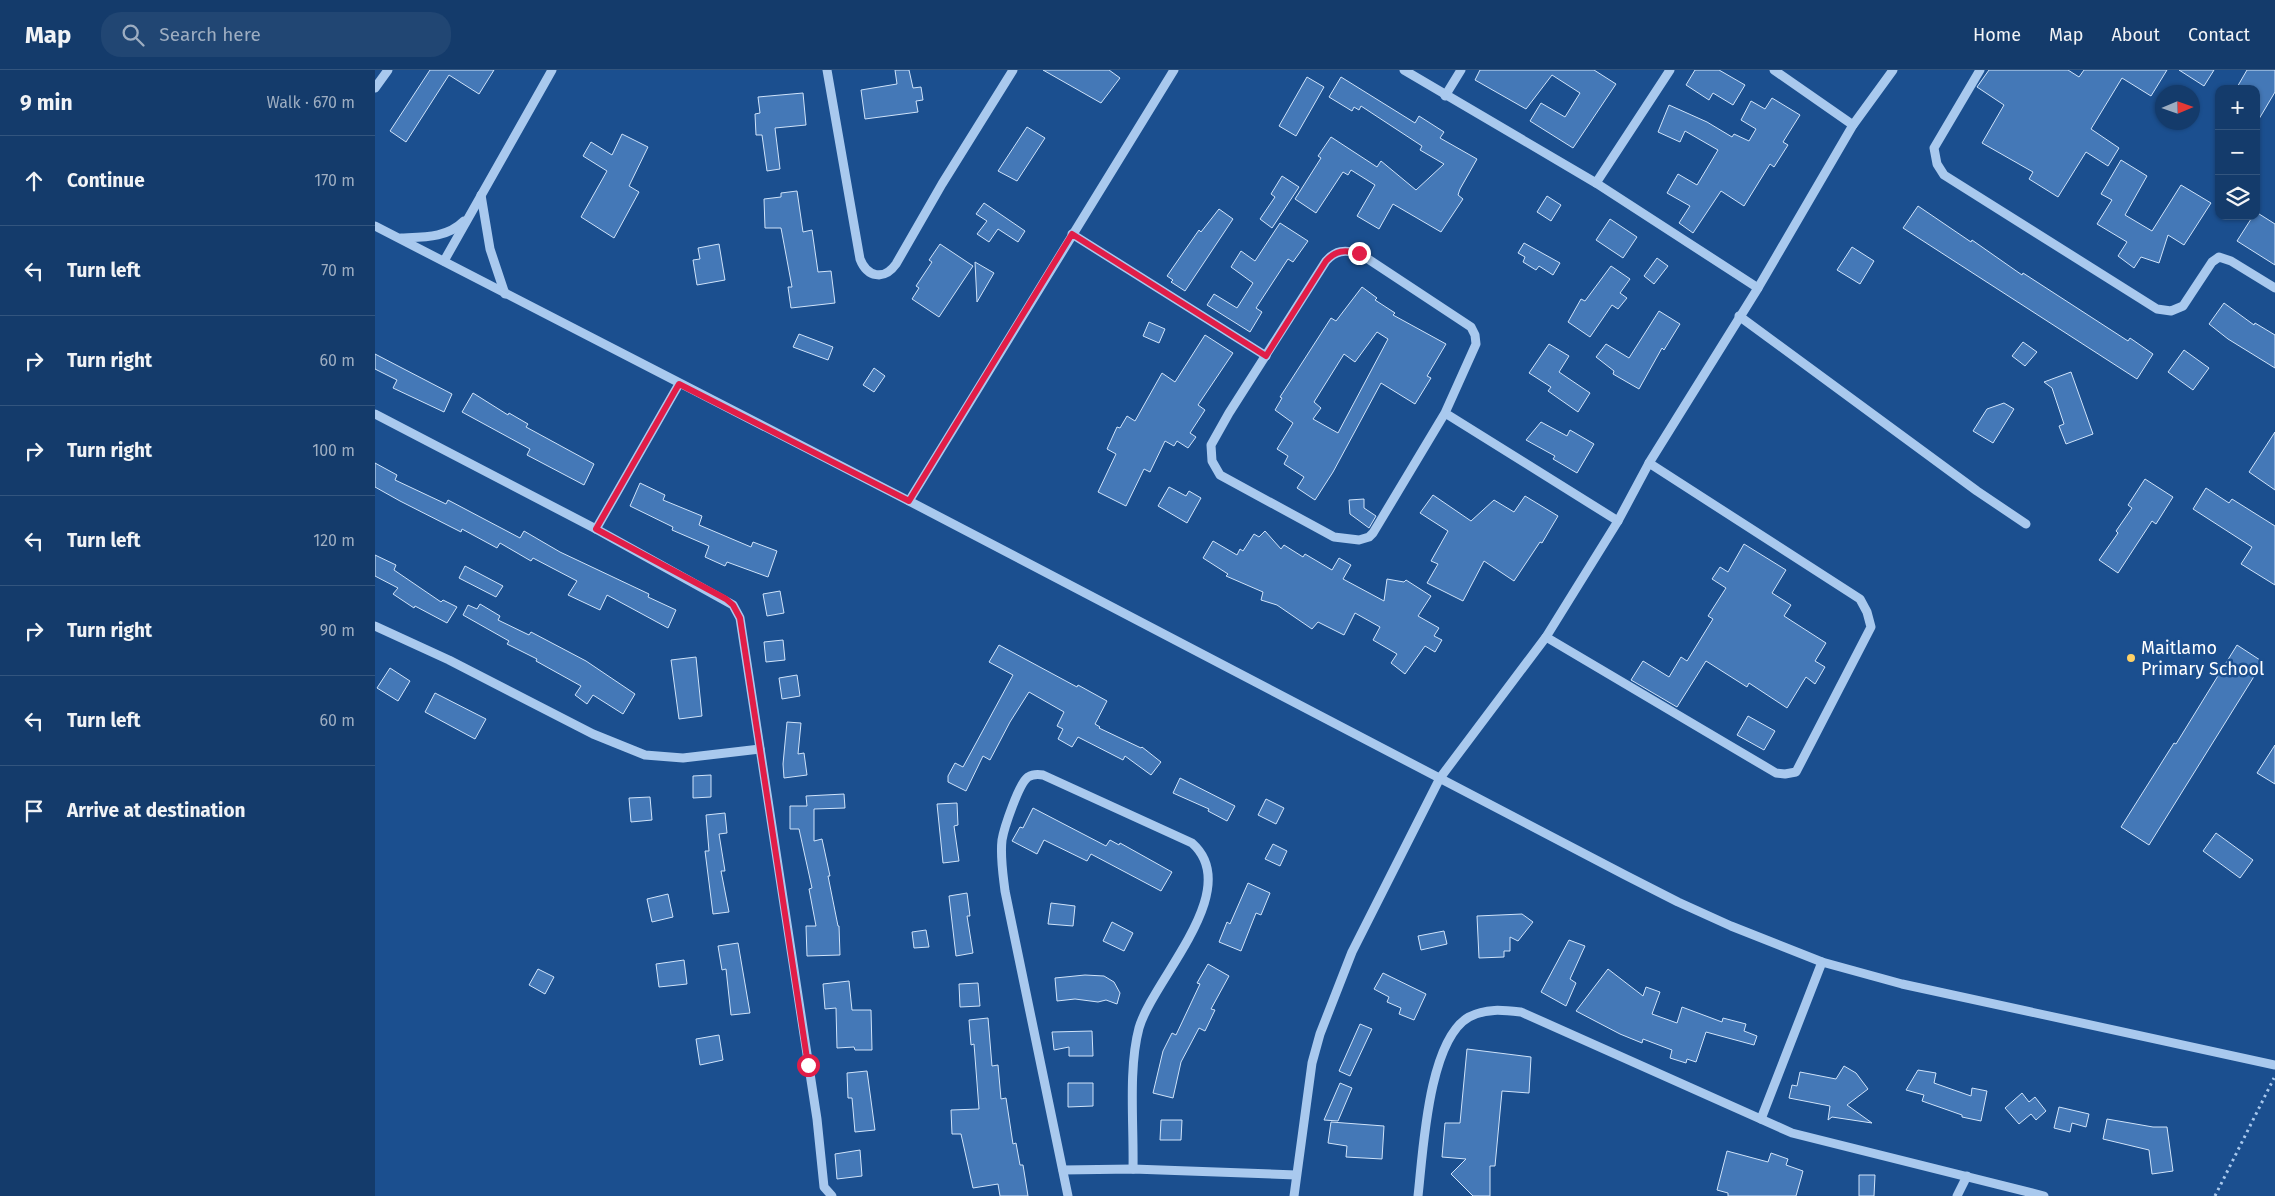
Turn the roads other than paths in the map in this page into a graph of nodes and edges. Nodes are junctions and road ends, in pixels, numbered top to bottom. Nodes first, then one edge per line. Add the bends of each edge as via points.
1 (388, 70) edge
2 (552, 70) edge
3 (827, 70) edge
4 (1013, 70) edge
5 (1174, 70) edge
6 (1404, 70) edge
7 (1461, 70) edge
8 (1670, 70) edge
9 (1774, 70) edge
10 (1893, 70) edge
11 (1980, 70) edge
12 (375, 88) edge
13 (1445, 96) junction
14 (1853, 125) junction
15 (1596, 183) junction
16 (481, 195) junction
17 (471, 213) junction
18 (375, 226) edge
19 (1072, 234) junction
20 (399, 238) junction
21 (444, 261) junction
22 (1757, 288) junction
23 (2275, 288) edge
24 (505, 294) junction
25 (1739, 316) junction
26 (1266, 356) junction
27 (679, 384) junction
28 (1445, 413) junction
29 (375, 414) edge
30 (1649, 463) junction
31 (909, 501) junction
32 (1618, 521) junction
33 (2026, 524) dead end
34 (596, 529) junction
35 (375, 626) edge
36 (1546, 637) junction
37 (760, 749) junction
38 (1440, 778) junction
39 (1822, 962) junction
40 (2275, 1065) edge
41 (1761, 1119) junction
42 (1133, 1169) junction
43 (1063, 1170) junction
44 (1296, 1175) junction
45 (1967, 1176) junction
46 (833, 1196) edge
47 (1068, 1196) edge
48 (1295, 1196) edge
49 (1419, 1196) edge
50 (1957, 1196) edge
51 (2044, 1196) edge

1 - 12 street
2 - 16 street
3 - 4 street via 860,259 868,272 876,276 890,272 896,264
5 - 19 street
6 - 13 street
7 - 13 street
8 - 15 street
9 - 14 street
10 - 14 street
11 - 23 street via 1934,148 1937,164 1944,174 2157,309 2171,311 2183,306 2212,262 2219,257
13 - 15 street
14 - 22 street
15 - 22 street
16 - 17 street
16 - 24 street via 490,249
17 - 20 street via 457,228 444,234
17 - 21 street
18 - 20 street
19 - 26 street
19 - 31 street
20 - 21 street
21 - 24 street
22 - 25 street
24 - 27 street
25 - 30 street
25 - 33 street
26 - 28 street via 1326,261 1341,251 1359,253 1464,321 1475,334 1473,354
26 - 28 street via 1211,445 1212,461 1220,475 1333,536 1359,540 1373,533
27 - 31 street
27 - 34 street
28 - 32 street
29 - 34 street
30 - 32 street
30 - 36 street via 1860,599 1867,612 1871,627 1796,772 1776,773
31 - 38 street
32 - 36 street
34 - 37 street via 733,605 740,618
35 - 37 street via 637,753 683,758
36 - 38 street
37 - 46 street via 817,1119 824,1187
38 - 39 street via 1678,902
38 - 44 street via 1351,952 1320,1034 1312,1064
39 - 40 street via 1902,984
39 - 41 street
41 - 45 street via 1792,1133
41 - 49 street via 1521,1012 1493,1010 1469,1018 1452,1034 1440,1059 1427,1115
42 - 43 street
42 - 43 street via 1134,1058 1139,1028 1149,1002 1201,917 1208,874 1198,848 1192,843 1043,775 1033,774 1024,780 1006,824 1002,861 1005,890
42 - 44 street
43 - 47 street
44 - 48 street
45 - 50 street
45 - 51 street

